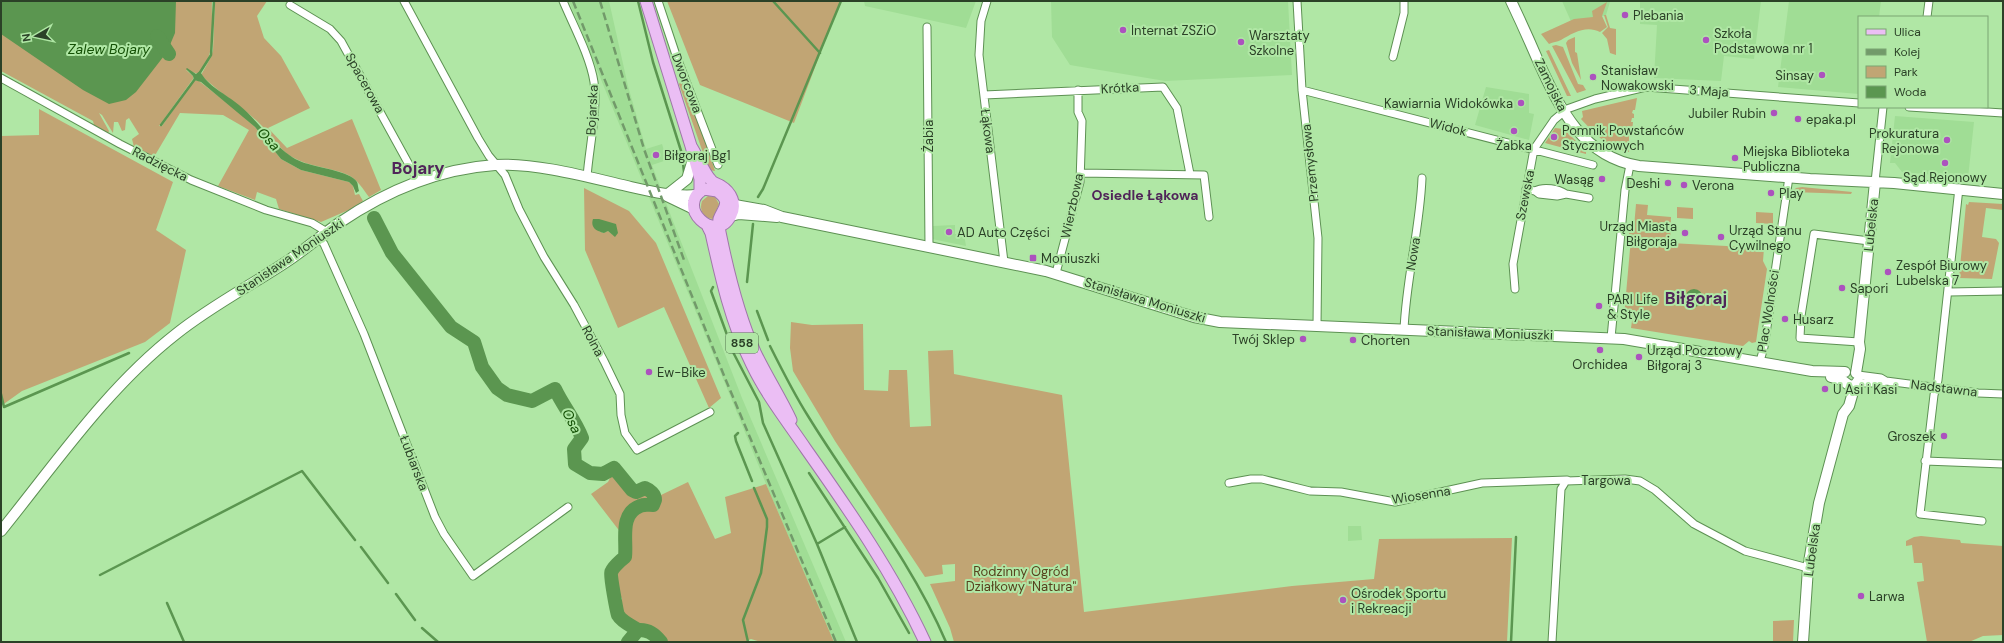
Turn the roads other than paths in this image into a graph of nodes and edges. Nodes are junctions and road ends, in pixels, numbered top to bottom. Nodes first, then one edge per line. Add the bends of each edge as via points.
1 (404, 1) edge
2 (563, 1) edge
3 (646, 1) edge
4 (658, 1) edge
5 (987, 1) edge
6 (1297, 1) edge
7 (1404, 1) edge
8 (1511, 1) edge
9 (1929, 1) edge
10 (290, 5) dead end
11 (1927, 16) edge
12 (927, 27) dead end
13 (1393, 57) dead end
14 (684, 76) junction
15 (1, 78) edge
16 (670, 81) junction
17 (1078, 90) junction
18 (1302, 90) junction
19 (984, 95) junction
20 (1858, 103) edge
21 (1883, 108) edge
22 (1930, 108) edge
23 (1562, 111) junction
24 (2003, 113) edge
25 (1534, 149) junction
26 (693, 150) junction
27 (497, 165) junction
28 (718, 165) dead end
29 (1593, 165) dead end
30 (1630, 165) junction
31 (1081, 173) junction
32 (1190, 174) junction
33 (1789, 177) junction
34 (587, 178) junction
35 (1422, 178) dead end
36 (418, 181) junction
37 (1875, 182) junction
38 (1959, 188) junction
39 (1526, 189) junction
40 (698, 193) junction
41 (667, 194) junction
42 (2003, 194) edge
43 (1589, 198) dead end
44 (729, 203) junction
45 (694, 209) junction
46 (731, 216) junction
47 (782, 217) junction
48 (1209, 217) dead end
49 (707, 225) junction
50 (719, 225) junction
51 (323, 235) junction
52 (1869, 241) junction
53 (929, 246) junction
54 (1004, 262) junction
55 (1056, 273) junction
56 (1515, 289) dead end
57 (2003, 291) edge
58 (1948, 292) junction
59 (1317, 326) junction
60 (1404, 330) junction
61 (1611, 338) junction
62 (1859, 342) junction
63 (1760, 361) junction
64 (1851, 378) junction
65 (1937, 387) junction
66 (2003, 394) edge
67 (710, 412) dead end
68 (806, 449) junction
69 (1926, 461) junction
70 (2003, 464) edge
71 (1567, 480) junction
72 (1229, 483) dead end
73 (568, 507) dead end
74 (1982, 521) dead end
75 (1, 531) edge
76 (1808, 568) junction
77 (925, 642) edge
78 (1552, 642) edge
79 (1803, 642) edge

1 - 27 street via 478,138
2 - 34 street, Bojarska via 594,81
3 - 16 main road
4 - 14 street, Dworcowa
5 - 19 street, Łąkowa via 979,40
6 - 18 street, Przemysłowa
7 - 13 street via 1404,13
8 - 23 street, Zamojska
9 - 11 street
10 - 36 street, Spacerowa via 327,26 341,41
12 - 53 street, Żabia
14 - 16 street
14 - 28 street, Dworcowa
15 - 51 street, Radzięcka via 180,175 243,201 312,223
16 - 26 main road
17 - 19 street, Krótka
17 - 31 street, Wierzbowa via 1078,112 1082,121
17 - 32 street, Krótka via 1163,87 1177,108
18 - 25 street, Widok
18 - 59 street, Przemysłowa via 1318,238
19 - 54 street, Łąkowa
20 - 23 street, 3 Maja via 1646,87 1595,98
21 - 37 street, Lubelska
22 - 24 street
23 - 25 street, Szewska
23 - 30 street, Zamojska via 1592,144 1612,158
25 - 29 street, Widok
25 - 39 street, Szewska
26 - 40 main road via 701,185
26 - 41 street via 687,179
26 - 44 main road via 712,181 727,190
27 - 34 street, Stanisława Moniuszki via 531,167
27 - 36 street, Stanisława Moniuszki via 457,169
27 - 67 street, Rolna via 544,257 574,305 617,387 625,433 637,450
30 - 33 street, Zamojska
30 - 61 street via 1625,190
31 - 32 street
31 - 55 street, Wierzbowa
32 - 48 street via 1204,175
33 - 37 street, Zamojska
33 - 63 street, Plac Wolności
34 - 41 street, Stanisława Moniuszki
35 - 60 street, Nowa
36 - 51 street, Stanisława Moniuszki via 377,200
37 - 38 street, Zamojska
37 - 52 street, Lubelska
38 - 42 street, Zamojska
38 - 58 street
39 - 43 street via 1539,194 1566,194
39 - 56 street, Szewska via 1513,264
40 - 41 street, Stanisława Moniuszki
40 - 44 main road via 704,189 714,190
40 - 45 main road
41 - 45 street, Stanisława Moniuszki
44 - 46 main road
44 - 47 street, Stanisława Moniuszki via 764,210
44 - 50 main road
45 - 49 main road, 858 via 698,218
46 - 47 street, Stanisława Moniuszki via 739,214
46 - 50 main road
47 - 53 street, Stanisława Moniuszki
49 - 50 main road
49 - 68 main road, 858 via 725,296 747,356 772,402
50 - 68 main road, 858 via 728,271 747,330 762,367
51 - 73 street, Łubiarska via 324,244 364,334 435,517 473,576
51 - 75 street, Stanisława Moniuszki via 277,269 202,315 141,365 106,402
52 - 62 street, Lubelska
52 - 62 street via 1814,234 1801,316 1800,338
53 - 54 street, Stanisława Moniuszki
54 - 55 street, Stanisława Moniuszki
55 - 59 street, Stanisława Moniuszki via 1176,312 1209,320
57 - 58 street
58 - 65 street
59 - 60 street, Stanisława Moniuszki
60 - 61 street, Stanisława Moniuszki
61 - 63 street, Plac Wolności
62 - 64 street, Lubelska
63 - 64 street, Nadstawna via 1812,371 1819,375
64 - 65 street, Nadstawna via 1878,383 1886,381
64 - 76 street, Lubelska via 1849,406 1844,414 1822,492
65 - 66 street, Nadstawna
65 - 69 street
68 - 77 main road, 858 via 894,582
69 - 70 street
69 - 74 street via 1920,514
71 - 72 street, Wiosenna via 1482,483 1394,502 1341,492 1315,492 1262,479
71 - 76 street, Targowa via 1640,481 1655,490 1694,524 1745,551
71 - 78 street, Targowa via 1561,489
76 - 79 street, Lubelska

